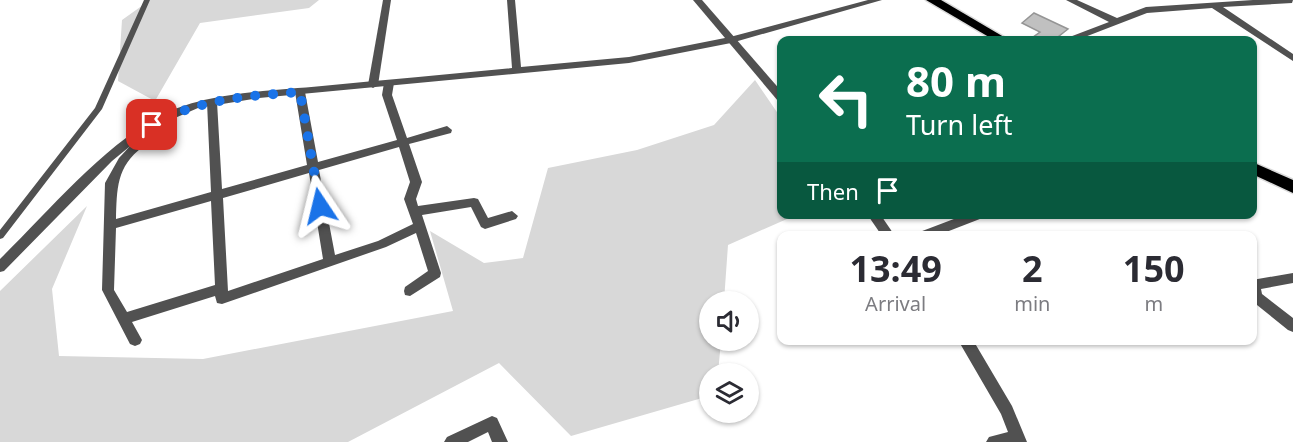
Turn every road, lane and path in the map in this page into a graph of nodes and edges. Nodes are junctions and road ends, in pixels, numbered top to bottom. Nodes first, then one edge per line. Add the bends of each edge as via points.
1 (147, 0) edge
2 (387, 0) edge
3 (511, 0) edge
4 (697, 0) edge
5 (878, 0) edge
6 (932, 0) edge
7 (1070, 0) edge
8 (1135, 0) edge
9 (1292, 0) edge
10 (1215, 6) junction
11 (1146, 10) junction
12 (1117, 21) junction
13 (995, 36) edge
14 (1080, 36) edge
15 (731, 40) junction
16 (1293, 58) edge
17 (517, 72) junction
18 (389, 83) junction
19 (373, 85) junction
20 (300, 92) junction
21 (777, 93) edge
22 (212, 102) junction
23 (167, 122) junction
24 (447, 130) dead end
25 (403, 143) junction
26 (313, 168) junction
27 (1257, 169) edge
28 (1293, 187) edge
29 (217, 195) junction
30 (414, 210) junction
31 (512, 216) dead end
32 (876, 219) edge
33 (967, 219) edge
34 (110, 225) junction
35 (420, 226) junction
36 (885, 231) edge
37 (935, 231) edge
38 (0, 236) edge
39 (330, 262) junction
40 (1, 265) edge
41 (1293, 278) edge
42 (1257, 284) edge
43 (222, 288) junction
44 (410, 291) dead end
45 (1257, 297) edge
46 (124, 320) junction
47 (1293, 326) edge
48 (135, 340) dead end
49 (967, 345) edge
50 (1018, 440) edge
51 (452, 442) edge
52 (500, 442) edge
53 (994, 442) edge

1 - 38 lane via 98,109
2 - 19 street
3 - 17 street
4 - 15 street
5 - 15 street
6 - 13 highway
7 - 12 street
8 - 11 street
9 - 10 street
10 - 11 street
10 - 16 street
11 - 12 street
12 - 14 street
15 - 17 street via 629,60
15 - 21 street
17 - 18 street
18 - 19 street
18 - 25 street via 387,95
19 - 20 street
20 - 22 street
20 - 26 street
22 - 23 street
22 - 29 street
23 - 34 street via 123,161 111,183
23 - 40 street via 135,135 108,158
24 - 25 street
25 - 26 street
25 - 30 street via 416,182 410,199
26 - 29 street
26 - 39 street
27 - 28 highway
29 - 34 street
29 - 43 street
30 - 31 street via 424,212 474,202 485,224
30 - 35 street
32 - 36 street
33 - 37 street
34 - 46 street via 108,290
35 - 39 street
35 - 44 street via 435,273
39 - 43 street via 222,299
41 - 42 street
43 - 46 street
45 - 47 street
46 - 48 street
49 - 50 street via 1007,411
50 - 53 street
51 - 52 street via 492,423

